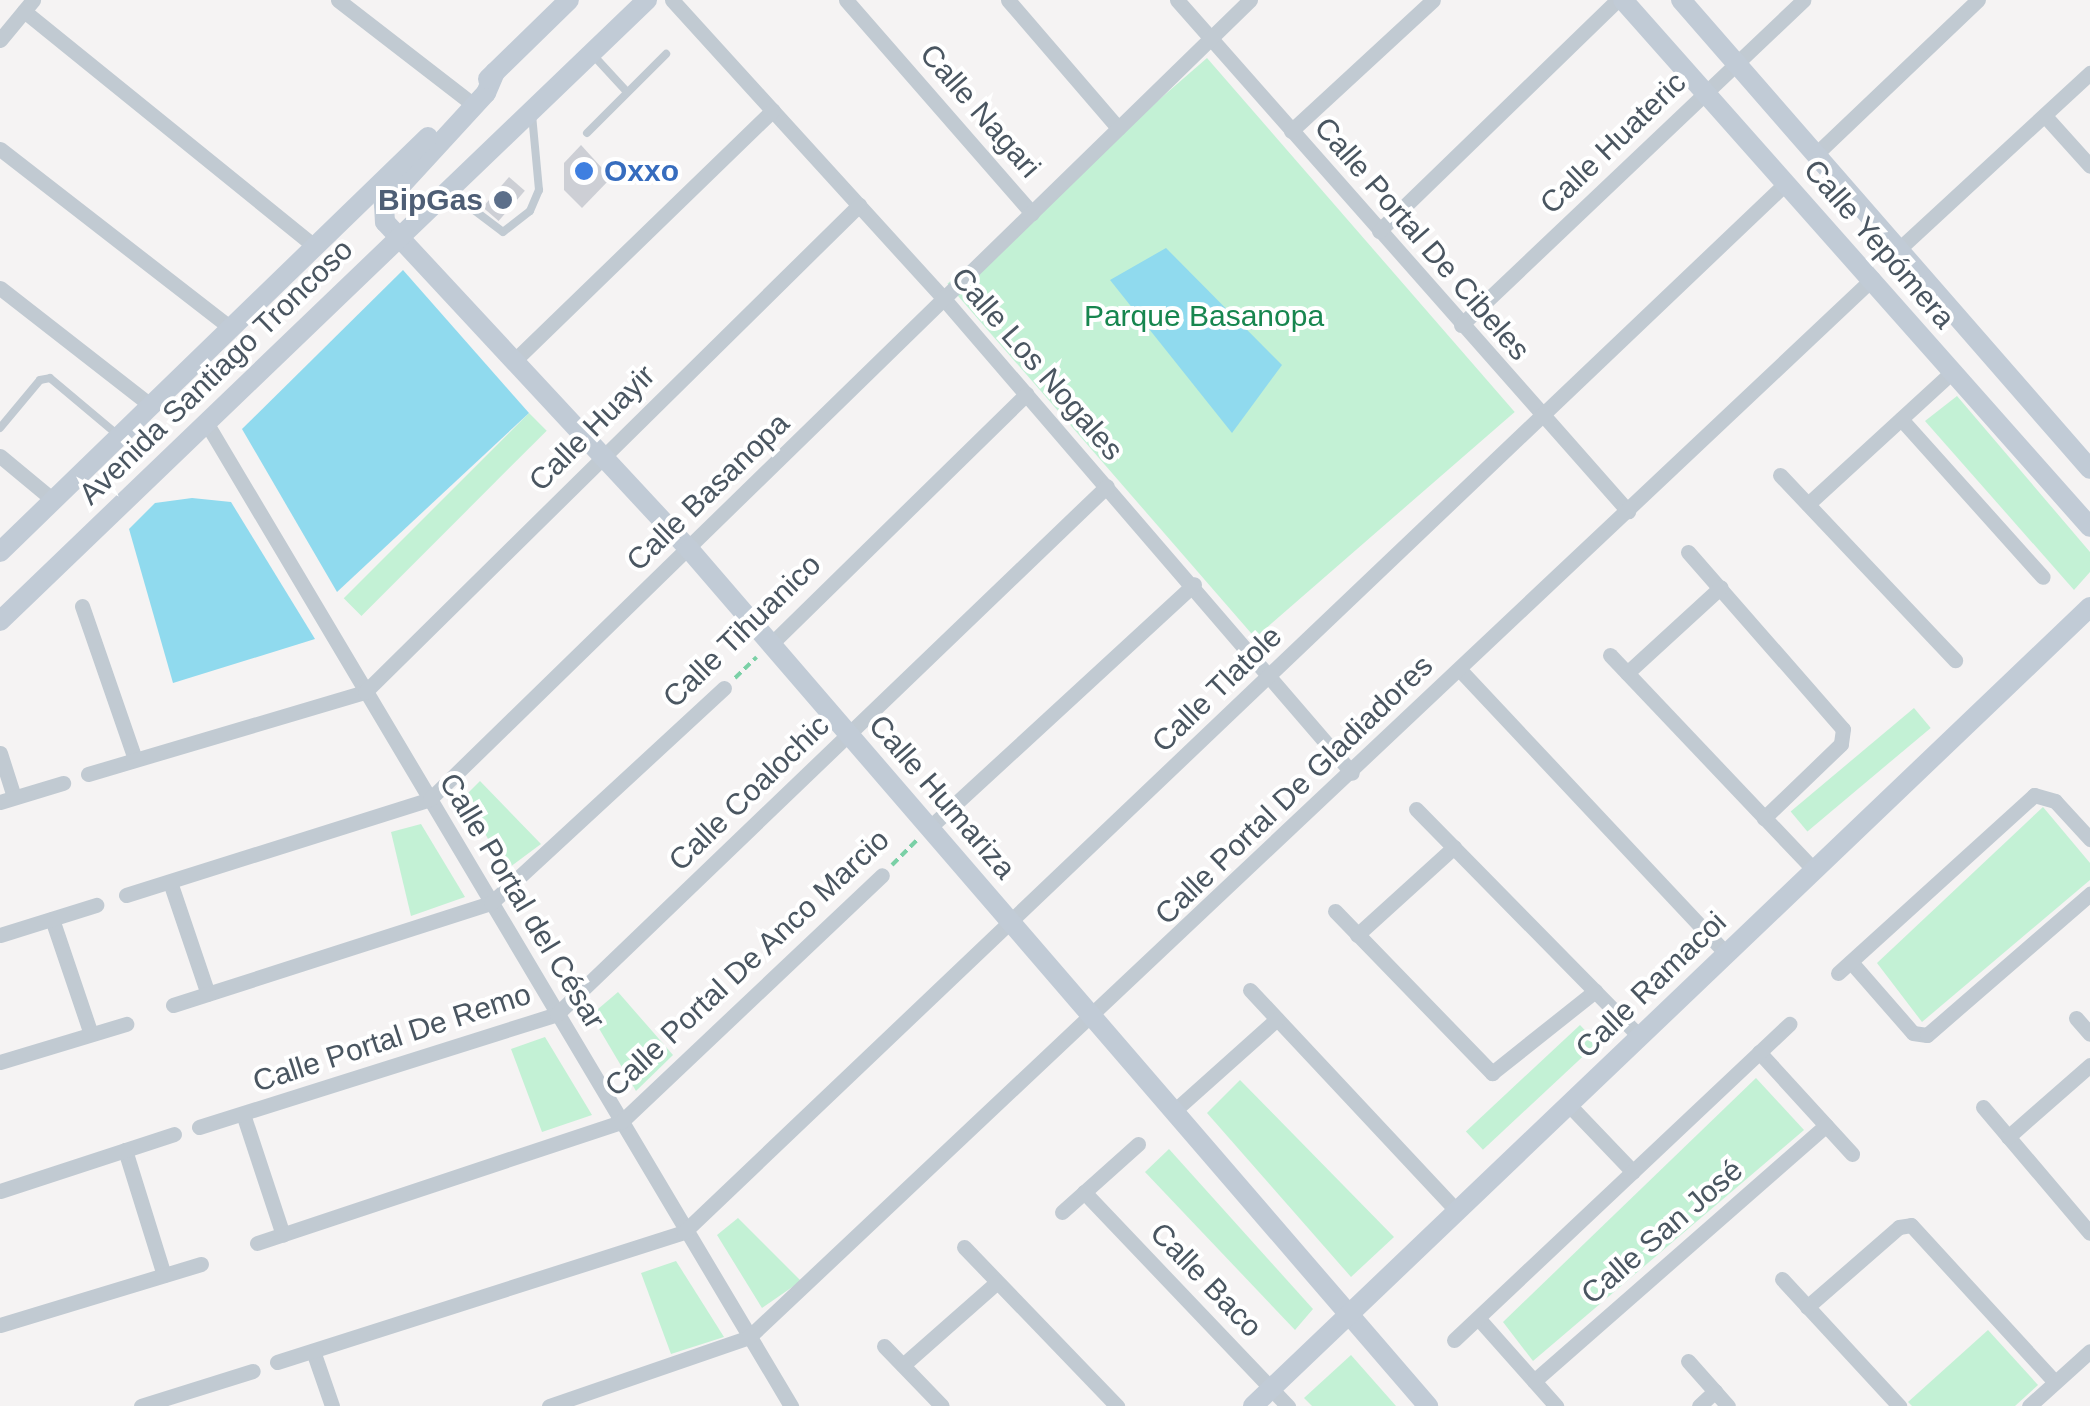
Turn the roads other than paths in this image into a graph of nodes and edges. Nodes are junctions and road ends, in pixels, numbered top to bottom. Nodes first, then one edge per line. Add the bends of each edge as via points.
1 (338, 0) edge
2 (569, 0) edge
3 (647, 0) edge
4 (672, 0) edge
5 (846, 0) edge
6 (1008, 0) edge
7 (1177, 0) edge
8 (1250, 0) edge
9 (1433, 0) edge
10 (1620, 0) edge
11 (1681, 0) edge
12 (1803, 0) edge
13 (1978, 0) edge
14 (29, 6) edge
15 (1210, 38) junction
16 (0, 40) edge
17 (592, 53) junction
18 (666, 54) dead end
19 (1738, 63) junction
20 (495, 72) junction
21 (2090, 72) edge
22 (627, 92) junction
23 (1705, 92) junction
24 (466, 100) junction
25 (532, 110) junction
26 (773, 110) junction
27 (2044, 116) junction
28 (1118, 128) junction
29 (1291, 130) junction
30 (587, 133) dead end
31 (0, 149) edge
32 (1815, 155) junction
33 (2090, 166) edge
34 (1786, 183) junction
35 (448, 190) junction
36 (859, 205) junction
37 (1032, 212) junction
38 (1379, 232) junction
39 (403, 234) junction
40 (314, 246) junction
41 (1899, 249) junction
42 (1874, 278) junction
43 (0, 288) edge
44 (944, 299) junction
45 (1461, 325) junction
46 (228, 326) junction
47 (516, 358) junction
48 (1952, 372) junction
49 (1026, 394) junction
50 (150, 404) junction
51 (1538, 414) junction
52 (1901, 419) junction
53 (207, 424) junction
54 (0, 428) edge
55 (118, 435) junction
56 (604, 455) junction
57 (0, 456) edge
58 (2090, 469) edge
59 (1780, 474) dead end
60 (1107, 486) junction
61 (52, 500) junction
62 (1808, 504) junction
63 (1628, 512) junction
64 (2090, 527) edge
65 (689, 550) junction
66 (0, 552) edge
67 (1688, 552) dead end
68 (2043, 577) dead end
69 (1194, 584) junction
70 (1721, 587) junction
71 (82, 606) dead end
72 (2090, 606) edge
73 (0, 620) edge
74 (770, 645) junction
75 (1610, 655) dead end
76 (1954, 660) dead end
77 (1460, 670) junction
78 (1627, 673) junction
79 (1270, 676) junction
80 (724, 688) road end
81 (365, 692) junction
82 (849, 736) junction
83 (0, 753) edge
84 (135, 759) junction
85 (1352, 773) junction
86 (88, 774) dead end
87 (63, 783) dead end
88 (7, 799) edge
89 (430, 799) junction
90 (1416, 809) dead end
91 (1764, 818) junction
92 (929, 828) junction
93 (2090, 840) edge
94 (1454, 847) junction
95 (1814, 870) junction
96 (882, 875) road end
97 (170, 882) junction
98 (2090, 894) edge
99 (126, 895) dead end
100 (492, 903) junction
101 (96, 904) dead end
102 (1335, 911) dead end
103 (52, 919) junction
104 (1012, 924) junction
105 (1357, 934) junction
106 (0, 935) edge
107 (1726, 954) junction
108 (1250, 990) dead end
109 (1595, 990) junction
110 (208, 994) junction
111 (173, 1005) dead end
112 (558, 1014) junction
113 (2076, 1018) dead end
114 (1094, 1019) junction
115 (1277, 1019) junction
116 (126, 1024) dead end
117 (1789, 1024) dead end
118 (91, 1034) junction
119 (2090, 1034) edge
120 (1640, 1037) junction
121 (1759, 1052) junction
122 (0, 1062) edge
123 (2090, 1065) edge
124 (1570, 1106) junction
125 (1982, 1108) dead end
126 (1174, 1111) junction
127 (243, 1114) junction
128 (621, 1122) junction
129 (1826, 1125) junction
130 (199, 1127) dead end
131 (174, 1134) dead end
132 (2008, 1136) junction
133 (1138, 1144) dead end
134 (124, 1150) junction
135 (1852, 1154) dead end
136 (1633, 1172) junction
137 (0, 1191) edge
138 (1084, 1192) junction
139 (1062, 1212) dead end
140 (1458, 1212) junction
141 (684, 1232) junction
142 (2090, 1232) edge
143 (283, 1234) junction
144 (257, 1244) dead end
145 (964, 1247) dead end
146 (201, 1264) dead end
147 (164, 1275) junction
148 (1782, 1279) dead end
149 (997, 1282) junction
150 (1808, 1307) junction
151 (1348, 1314) junction
152 (1478, 1318) junction
153 (0, 1325) edge
154 (749, 1337) junction
155 (1454, 1340) dead end
156 (884, 1346) dead end
157 (313, 1351) junction
158 (2090, 1351) edge
159 (1688, 1361) dead end
160 (277, 1362) dead end
161 (903, 1365) junction
162 (252, 1371) dead end
163 (1534, 1381) junction
164 (2055, 1382) junction
165 (198, 1387) junction
166 (1271, 1389) junction
167 (1715, 1391) junction
168 (141, 1406) edge
169 (204, 1406) edge
170 (332, 1406) edge
171 (548, 1406) edge
172 (791, 1406) edge
173 (942, 1406) edge
174 (1116, 1406) edge
175 (1253, 1406) edge
176 (1288, 1406) edge
177 (1428, 1406) edge
178 (1556, 1406) edge
179 (1699, 1406) edge
180 (1728, 1406) edge
181 (1899, 1406) edge
182 (2029, 1406) edge

1 - 24 street
2 - 20 main road, Avenida Santiago Troncoso
3 - 17 main road, Avenida Santiago Troncoso
4 - 26 street, Calle Los Nogales
5 - 37 street, Calle Nagari
6 - 28 street
7 - 15 street, Calle Portal De Cibeles
8 - 15 street, Calle Basanopa
9 - 29 street
10 - 23 main road, Calle Yepómera
10 - 38 street
11 - 19 main road, Calle Yepómera
12 - 19 street, Calle Huateric
13 - 32 street
14 - 16 street
14 - 40 street
15 - 28 street, Calle Basanopa
15 - 29 street, Calle Portal De Cibeles
17 - 22 lane
17 - 25 main road, Avenida Santiago Troncoso
18 - 22 lane
19 - 23 street, Calle Huateric
19 - 32 main road, Calle Yepómera
20 - 24 main road, Avenida Santiago Troncoso
20 - 39 main road via 486,93 384,204 382,218
21 - 27 street
22 - 30 lane
23 - 34 main road, Calle Yepómera
23 - 45 street, Calle Huateric
24 - 40 main road, Avenida Santiago Troncoso
25 - 35 main road, Avenida Santiago Troncoso
25 - 35 lane via 539,190 530,211 503,232
26 - 36 street, Calle Los Nogales
26 - 47 street
27 - 33 street
27 - 41 street
28 - 37 street, Calle Basanopa
29 - 38 street, Calle Portal De Cibeles
31 - 46 street
32 - 41 main road, Calle Yepómera
34 - 42 main road, Calle Yepómera
34 - 51 street, Calle Tlatole
35 - 39 main road, Avenida Santiago Troncoso
36 - 44 street, Calle Los Nogales
36 - 56 street, Calle Huayir
37 - 44 street, Calle Basanopa
38 - 45 street, Calle Portal De Cibeles
39 - 47 main road, Calle Humariza
39 - 53 main road, Avenida Santiago Troncoso
40 - 46 main road, Avenida Santiago Troncoso
41 - 58 main road, Calle Yepómera
42 - 48 main road, Calle Yepómera
42 - 63 street, Calle Portal De Gladiadores
43 - 50 street
44 - 49 street, Calle Los Nogales
44 - 65 street, Calle Basanopa
45 - 51 street, Calle Portal De Cibeles
46 - 50 main road, Avenida Santiago Troncoso
47 - 56 main road, Calle Humariza
48 - 52 street
48 - 64 main road, Calle Yepómera
49 - 60 street, Calle Los Nogales
49 - 74 street, Calle Tihuanico
50 - 55 main road, Avenida Santiago Troncoso
51 - 63 street, Calle Portal De Cibeles
51 - 79 street, Calle Tlatole
52 - 62 street
52 - 68 street
53 - 73 main road, Avenida Santiago Troncoso
53 - 81 street, Calle Portal del César
54 - 55 lane via 40,380 50,378
55 - 61 main road, Avenida Santiago Troncoso
56 - 65 main road, Calle Humariza
56 - 81 street, Calle Huayir
57 - 61 street
59 - 62 street
60 - 69 street, Calle Los Nogales
60 - 82 street, Calle Coalochic
61 - 66 main road, Avenida Santiago Troncoso
62 - 76 street
63 - 77 street, Calle Portal De Gladiadores
65 - 74 main road, Calle Humariza
65 - 89 street, Calle Basanopa
67 - 70 street
69 - 79 street, Calle Los Nogales
69 - 92 street, Calle Portal De Anco Marcio
70 - 78 street
70 - 91 street via 1843,729 1841,744
71 - 84 street
72 - 95 main road, Calle Ramacoi
74 - 82 main road, Calle Humariza
75 - 78 street
77 - 85 street, Calle Portal De Gladiadores
77 - 107 street
78 - 91 street
79 - 85 street, Calle Los Nogales
79 - 104 street, Calle Tlatole
80 - 100 street, Calle Tihuanico
81 - 84 street
81 - 89 street, Calle Portal del César
82 - 92 main road, Calle Humariza
82 - 112 street, Calle Coalochic
83 - 88 street
84 - 86 street
85 - 114 street, Calle Portal De Gladiadores
87 - 88 street
89 - 97 street, Calle Basanopa
89 - 100 street, Calle Portal del César
90 - 94 street
91 - 95 street
92 - 104 main road, Calle Humariza
93 - 98 street via 2055,802 2034,795 1844,968 1913,1033 1927,1035
94 - 105 street
94 - 109 street
95 - 107 main road, Calle Ramacoi
96 - 128 street, Calle Portal De Anco Marcio
97 - 99 street, Calle Basanopa
97 - 110 street
100 - 110 street
100 - 112 street, Calle Portal del César
101 - 103 street
102 - 105 street
103 - 106 street
103 - 118 street
104 - 114 main road, Calle Humariza
104 - 141 street, Calle Tlatole
105 - 109 street via 1492,1072
107 - 120 main road, Calle Ramacoi
108 - 115 street
109 - 120 street
110 - 111 street
112 - 127 street, Calle Portal De Remo
112 - 128 street, Calle Portal del César
113 - 119 street
114 - 126 main road, Calle Humariza
114 - 154 street, Calle Portal De Gladiadores
115 - 126 street
115 - 140 street
116 - 118 street
117 - 121 street, Calle San José
118 - 122 street
120 - 124 main road, Calle Ramacoi
121 - 129 street
121 - 136 street, Calle San José
123 - 132 street
124 - 136 street
124 - 140 main road, Calle Ramacoi
125 - 132 street
126 - 151 main road, Calle Humariza
127 - 130 street, Calle Portal De Remo
127 - 143 street, Calle Portal De Remo
128 - 141 street, Calle Portal del César
128 - 143 street, Calle Portal De Anco Marcio
129 - 135 street
129 - 163 street, Calle San José
131 - 134 street
132 - 142 street
133 - 138 street
134 - 137 street
134 - 147 street
136 - 152 street, Calle San José
138 - 139 street
138 - 166 street, Calle Baco
140 - 151 main road, Calle Ramacoi
141 - 154 street, Calle Portal del César
141 - 157 street
143 - 144 street, Calle Portal De Anco Marcio
145 - 149 street
146 - 147 street
147 - 153 street
148 - 150 street
149 - 161 street
149 - 174 street
150 - 164 street via 1900,1227 1911,1225
150 - 181 street
151 - 166 main road, Calle Ramacoi
151 - 177 main road, Calle Humariza
152 - 155 street, Calle San José
152 - 163 street
154 - 171 street
154 - 172 street, Calle Portal del César
156 - 161 street
157 - 160 street
157 - 170 street
158 - 164 street
159 - 167 street
161 - 173 street
162 - 165 street
163 - 178 street
164 - 182 street
165 - 168 street
165 - 169 street
166 - 175 main road, Calle Ramacoi
166 - 176 street, Calle Baco
167 - 179 street
167 - 180 street

